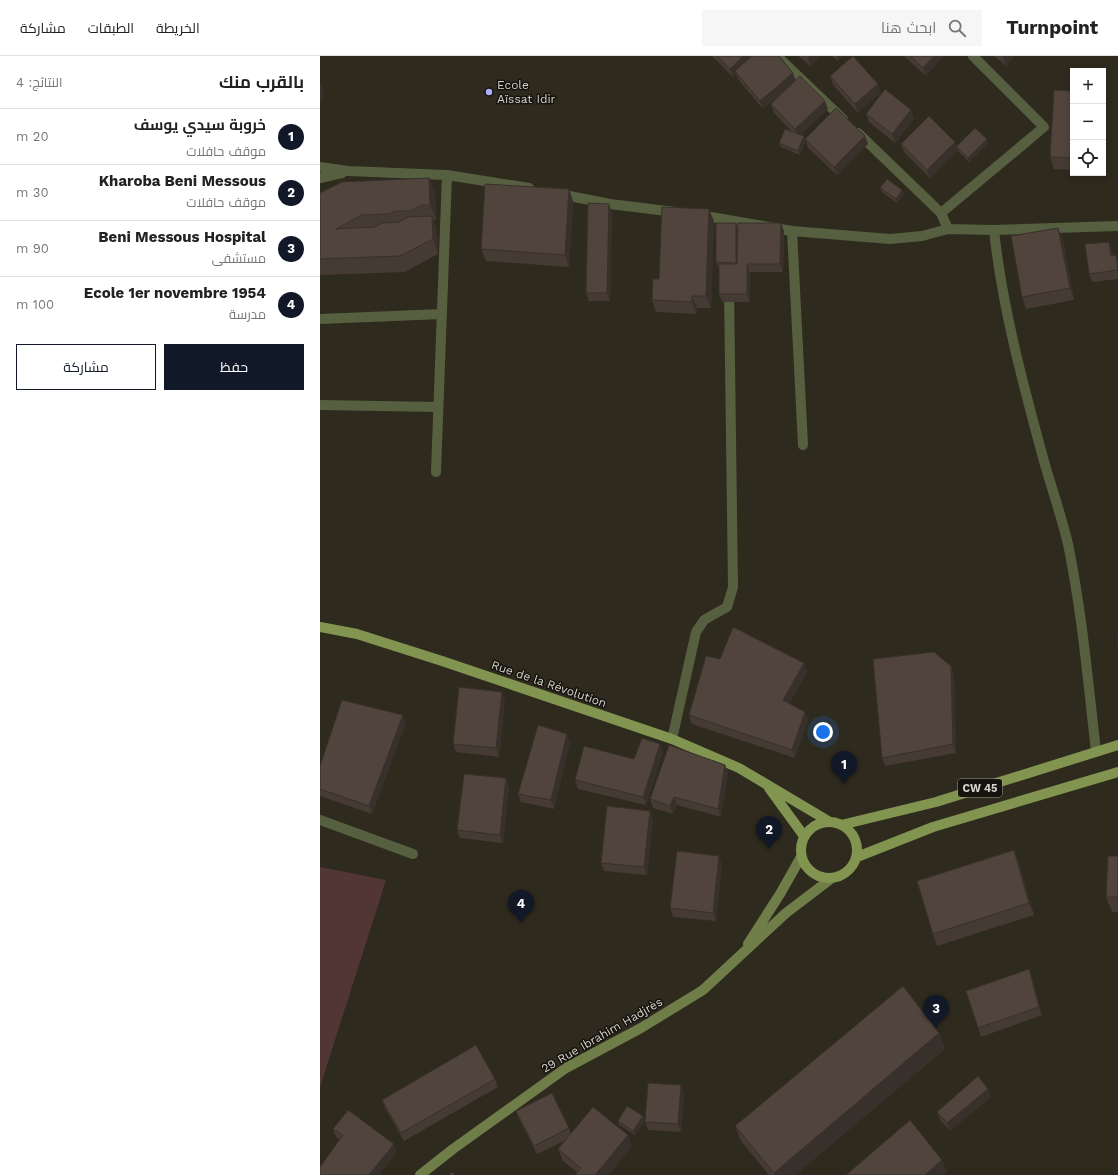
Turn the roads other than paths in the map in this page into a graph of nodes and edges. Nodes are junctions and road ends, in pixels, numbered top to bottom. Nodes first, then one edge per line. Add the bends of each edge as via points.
1 (777, 56) edge
2 (973, 56) edge
3 (320, 167) edge
4 (348, 171) junction
5 (447, 175) junction
6 (320, 178) edge
7 (941, 213) junction
8 (728, 219) junction
9 (1118, 226) edge
10 (948, 229) junction
11 (994, 230) junction
12 (792, 231) junction
13 (728, 234) edge
14 (728, 281) edge
15 (442, 314) junction
16 (320, 318) edge
17 (320, 405) edge
18 (438, 407) junction
19 (803, 445) dead end
20 (436, 472) dead end
21 (320, 627) edge
22 (672, 739) junction
23 (1118, 745) edge
24 (1096, 751) junction
25 (1118, 772) edge
26 (764, 782) junction
27 (320, 820) edge
28 (830, 822) junction
29 (841, 825) junction
30 (804, 836) junction
31 (413, 854) dead end
32 (801, 857) junction
33 (857, 857) junction
34 (832, 878) junction
35 (738, 959) junction
36 (420, 1175) edge

1 - 7 street
2 - 7 street via 1044,127
3 - 4 street
4 - 5 street
4 - 6 street
5 - 8 street via 610,204
5 - 15 street
7 - 10 street
8 - 12 street
8 - 13 street
9 - 11 street
10 - 11 street
10 - 12 street via 922,236 890,239
11 - 24 street via 998,272 1008,321 1042,455 1068,543 1080,611
12 - 19 street
14 - 22 street via 734,587 727,607 704,620 696,632
15 - 16 street
15 - 18 street
17 - 18 street
18 - 20 street
21 - 22 main road, Rue de la Révolution via 357,634
22 - 26 main road, Rue de la Révolution via 739,768
23 - 24 main road, CW 45
24 - 29 main road, CW 45 via 936,802
25 - 33 main road, CW 45 via 933,827
26 - 28 main road, Rue de la Révolution
26 - 30 main road
27 - 31 street
28 - 29 main road
28 - 30 main road via 820,823
29 - 33 main road via 849,830 854,838
30 - 32 main road
32 - 34 main road via 805,866 813,873 822,878
32 - 35 main road, 29 Rue Ibrahim Hadjrès
33 - 34 main road via 852,867 843,875
34 - 35 main road, 29 Rue Ibrahim Hadjrès via 786,913
35 - 36 main road, 29 Rue Ibrahim Hadjrès via 703,990 641,1028 566,1068

